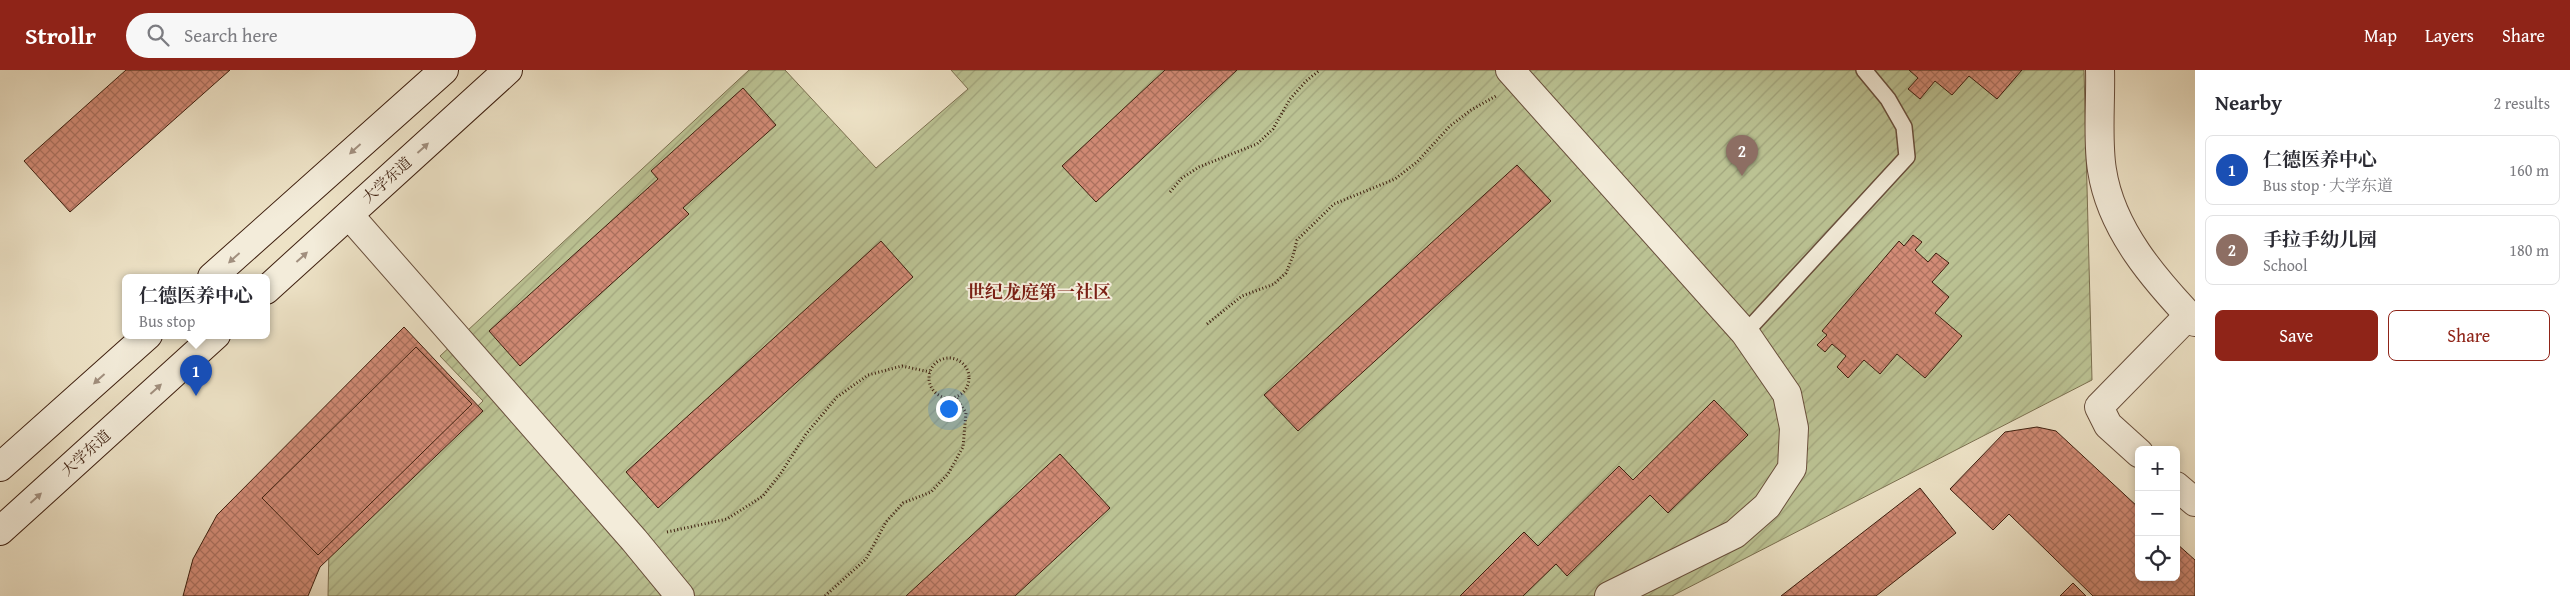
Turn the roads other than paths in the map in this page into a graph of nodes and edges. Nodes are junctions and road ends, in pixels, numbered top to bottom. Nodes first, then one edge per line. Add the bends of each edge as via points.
1 (444, 70) edge
2 (508, 70) edge
3 (1864, 70) edge
4 (2100, 70) edge
5 (1516, 76) edge
6 (349, 215) junction
7 (215, 274) edge
8 (270, 286) edge
9 (2192, 318) edge
10 (1745, 333) junction
11 (144, 339) edge
12 (212, 339) edge
13 (2135, 449) edge
14 (0, 467) edge
15 (2180, 489) edge
16 (2195, 502) edge
17 (0, 531) edge
18 (680, 596) edge
19 (1609, 596) edge

1 -> 7 street
6 -> 2 street, 大学东道
3 - 10 lane via 1888,99 1904,127 1907,157
4 - 9 street via 2102,170 2116,220 2166,293
5 - 10 street
8 -> 6 street, 大学东道
6 - 18 street
9 - 13 street via 2099,407 2108,425
10 - 19 street via 1787,394 1794,428 1792,468 1767,506 1735,534
11 -> 14 street
17 -> 12 street, 大学东道
15 - 16 street

